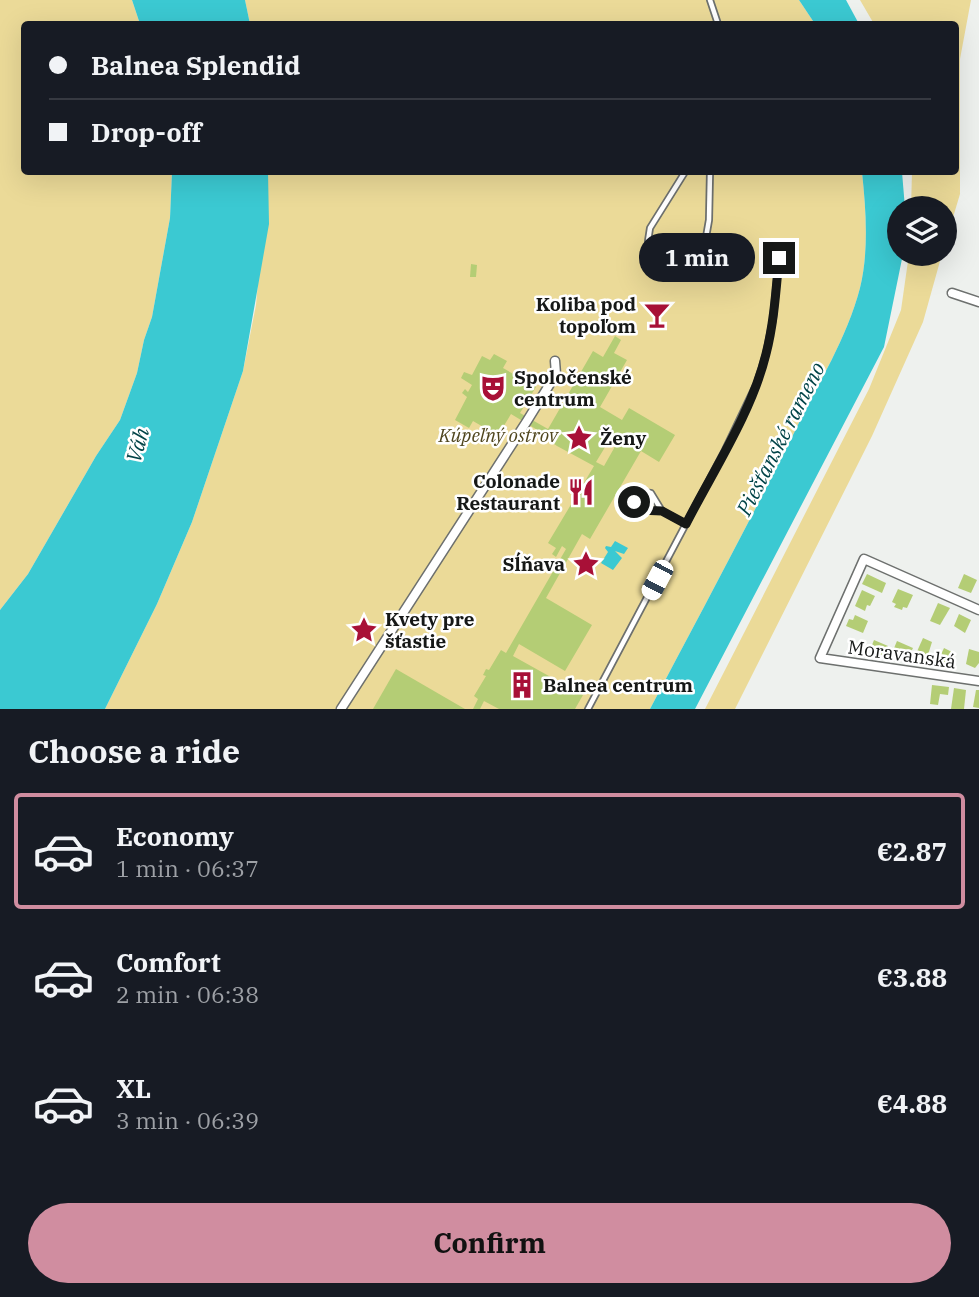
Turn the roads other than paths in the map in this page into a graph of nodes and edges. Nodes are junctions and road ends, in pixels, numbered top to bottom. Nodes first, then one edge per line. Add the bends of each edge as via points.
1 (710, 0) edge
2 (717, 21) edge
3 (683, 175) edge
4 (710, 175) edge
5 (649, 241) dead end
6 (705, 243) dead end
7 (779, 258) dead end
8 (952, 293) dead end
9 (979, 302) edge
10 (555, 361) dead end
11 (662, 511) junction
12 (686, 524) junction
13 (979, 610) edge
14 (979, 681) edge
15 (341, 709) edge
16 (588, 709) edge

1 - 2 lane
3 - 5 lane via 650,228
4 - 6 lane
7 - 12 lane via 773,319 757,383
8 - 9 street
10 - 15 street via 556,374 533,412
11 - 11 lane via 651,493 636,496 639,510
11 - 12 lane
12 - 16 lane
13 - 14 street, Moravanská via 864,559 820,658

